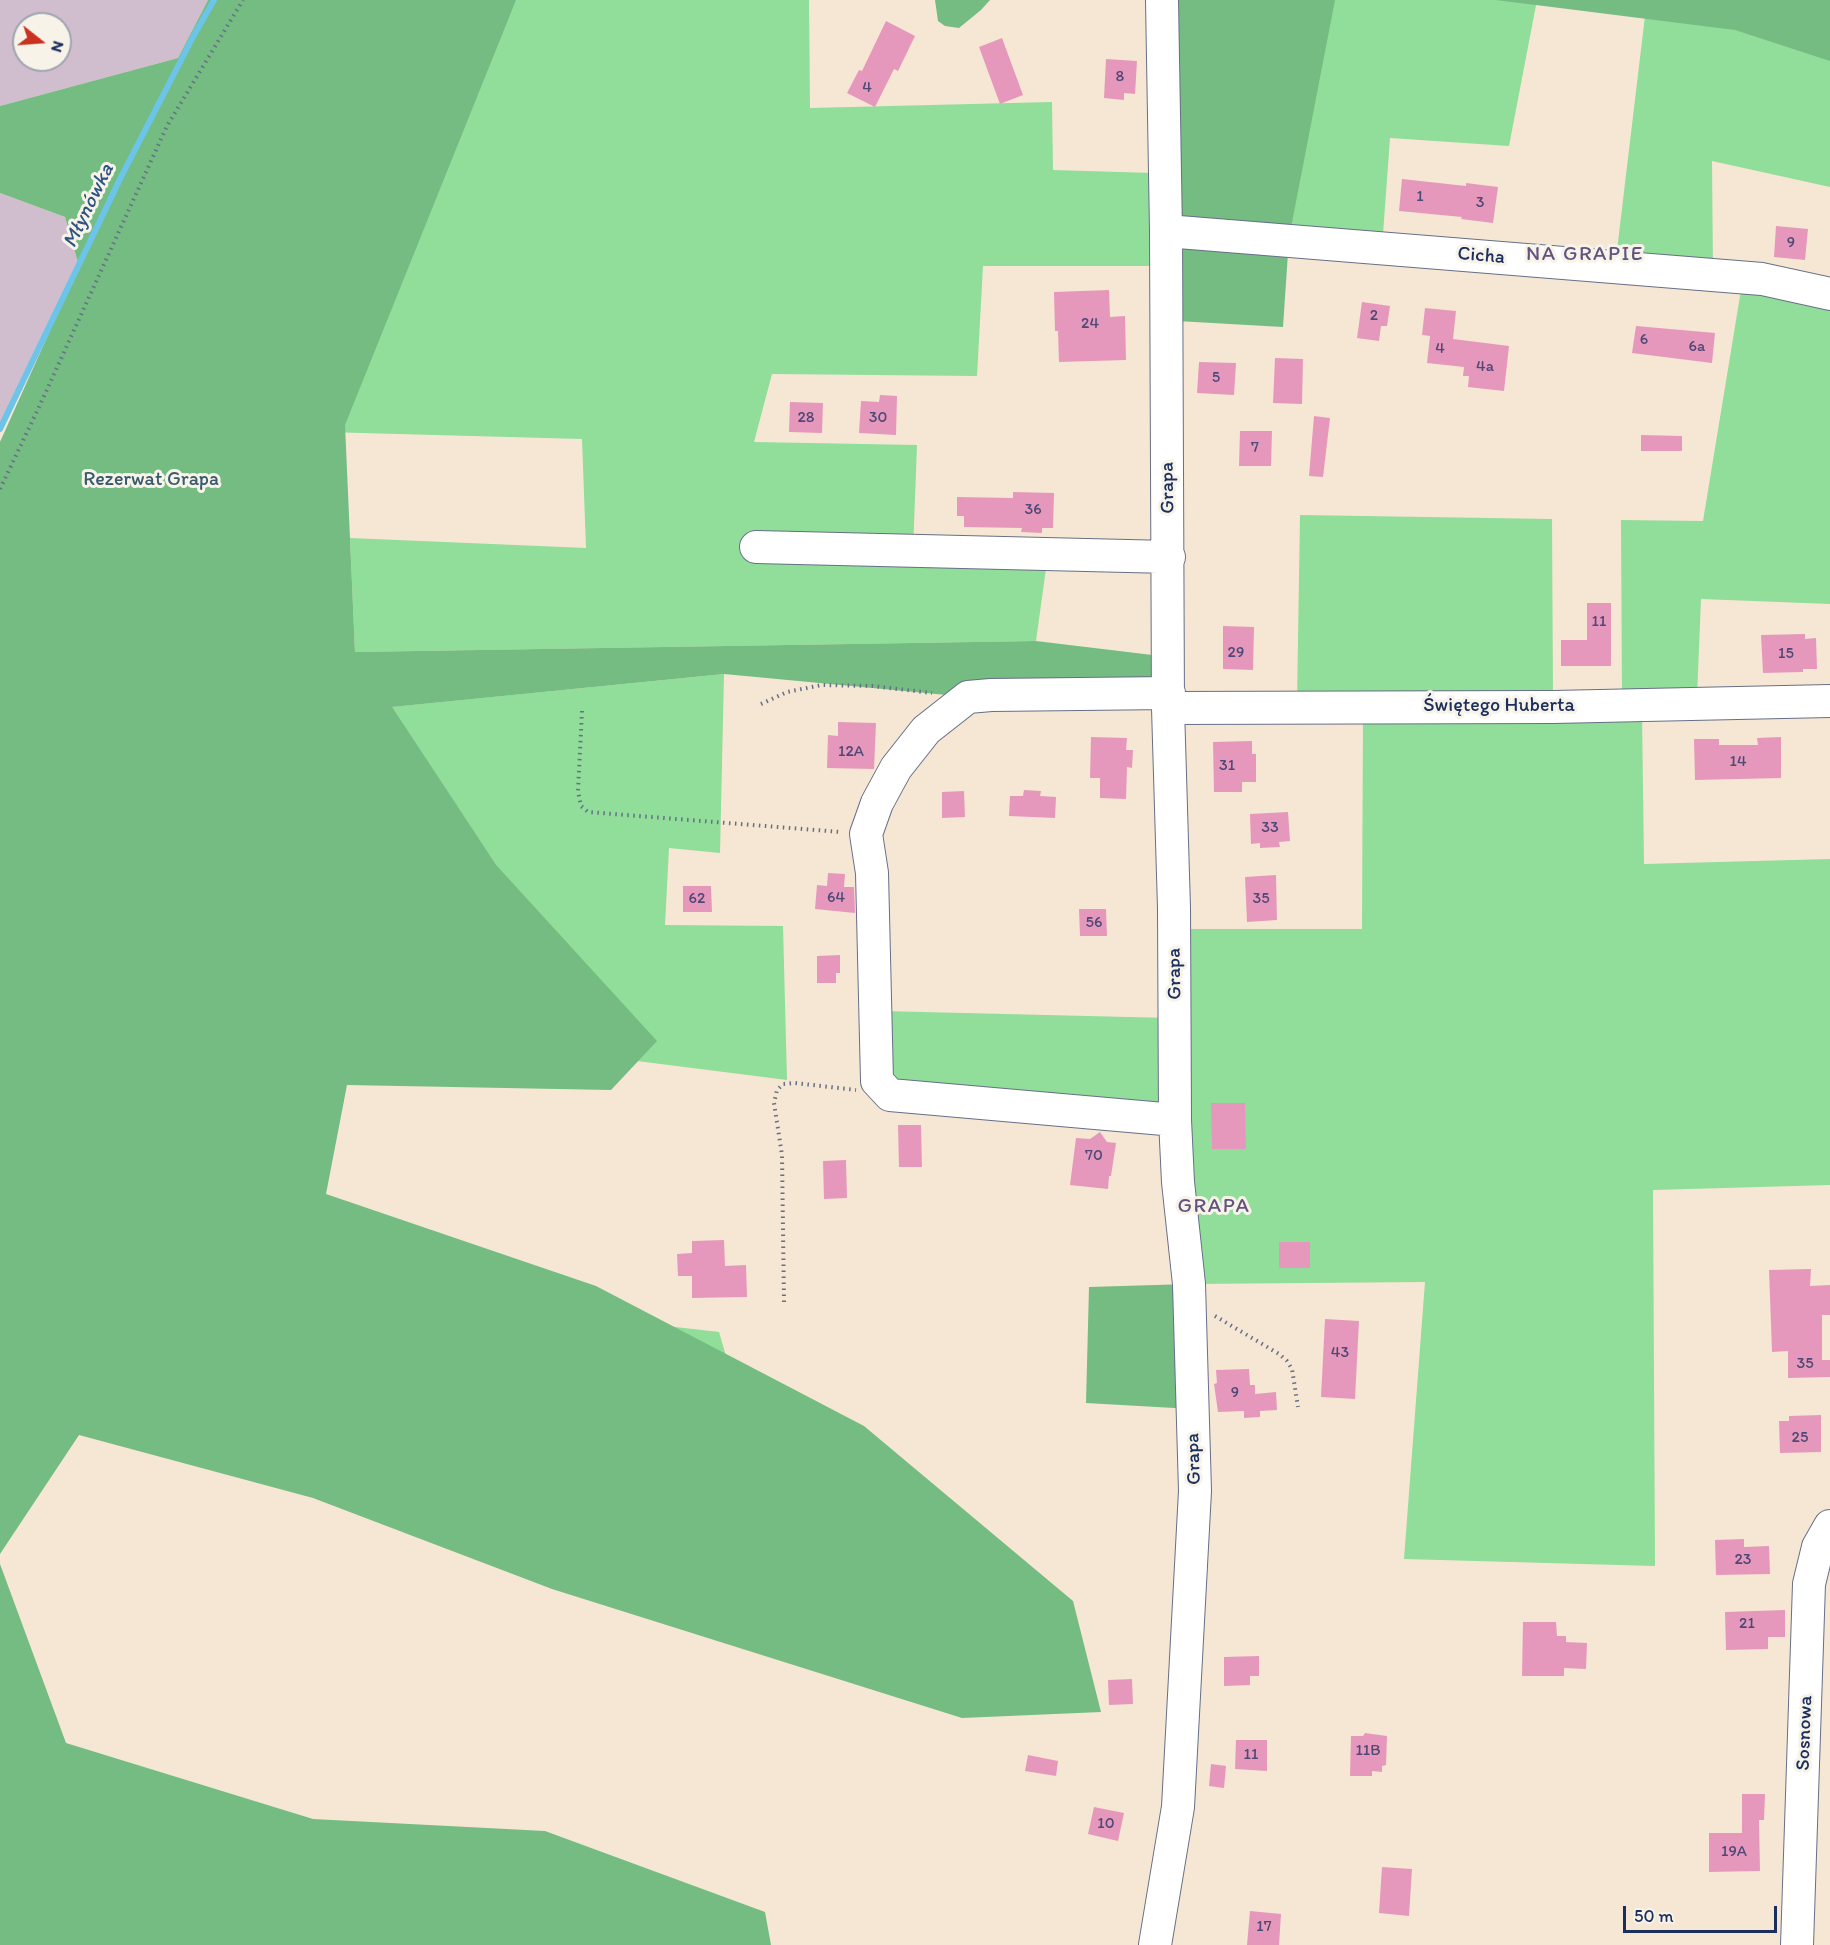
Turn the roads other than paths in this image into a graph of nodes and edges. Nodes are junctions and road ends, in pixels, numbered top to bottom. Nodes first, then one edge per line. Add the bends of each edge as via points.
1 (1162, 0) edge
2 (1166, 231) junction
3 (1830, 294) edge
4 (756, 547) dead end
5 (1169, 557) junction
6 (1169, 701) junction
7 (1830, 701) edge
8 (1175, 1120) junction
9 (1830, 1526) edge
10 (1155, 1945) edge
11 (1797, 1945) edge

1 - 2 street, Grapa
2 - 3 street, Cicha via 1762,279
2 - 5 street, Grapa
4 - 5 street
5 - 6 street, Grapa
6 - 7 street, Świętego Huberta via 1553,706
6 - 8 street, Grapa
6 - 8 street, Świętego Huberta via 991,694 968,697 926,730 896,768 877,802 866,834 872,873 877,1081 891,1095
8 - 10 street, Grapa via 1189,1300 1195,1491 1178,1807
9 - 11 street, Sosnowa via 1818,1547 1809,1584

